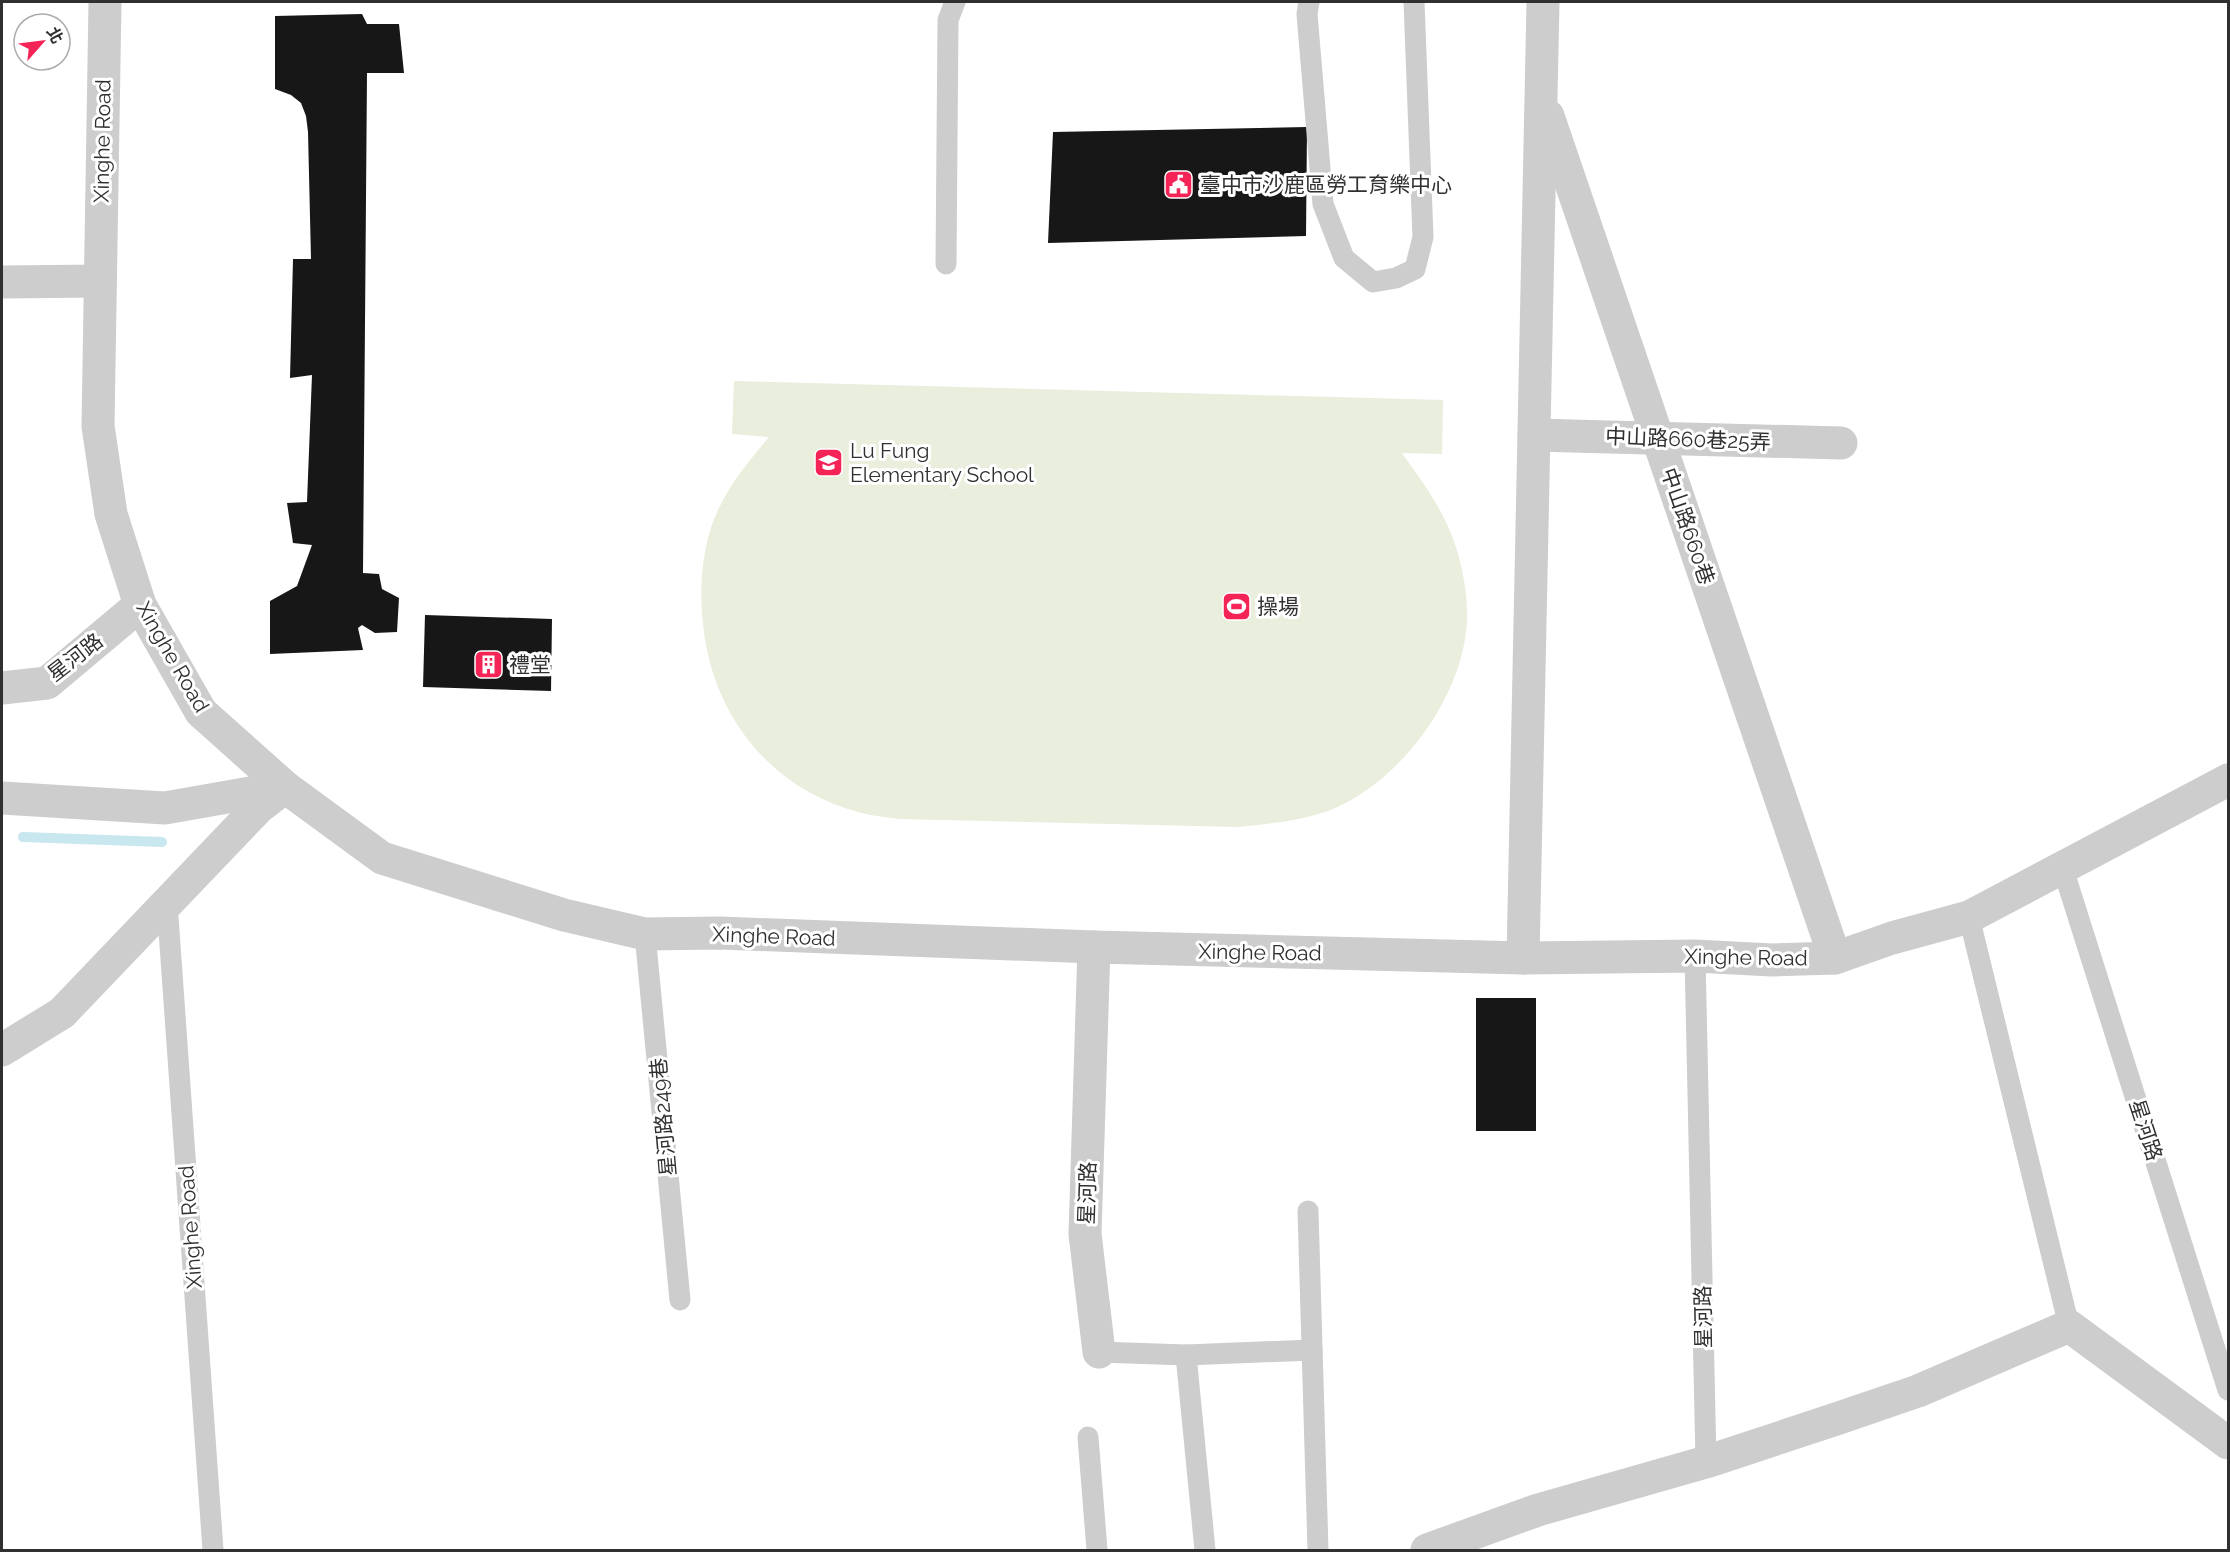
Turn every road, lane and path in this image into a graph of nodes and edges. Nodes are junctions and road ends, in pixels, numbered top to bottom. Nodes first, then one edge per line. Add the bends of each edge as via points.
1 (105, 2) edge
2 (955, 2) edge
3 (1414, 2) edge
4 (1543, 2) edge
5 (1306, 6) edge
6 (1541, 95) junction
7 (946, 264) dead end
8 (100, 281) junction
9 (2, 282) edge
10 (1534, 435) junction
11 (1658, 438) junction
12 (1841, 443) dead end
13 (140, 605) junction
14 (2, 688) edge
15 (2229, 780) edge
16 (285, 787) junction
17 (2, 798) edge
18 (2063, 869) junction
19 (167, 903) junction
20 (1970, 918) junction
21 (645, 934) junction
22 (1094, 947) junction
23 (1695, 956) junction
24 (1523, 958) junction
25 (1835, 958) junction
26 (2, 1050) edge
27 (1308, 1211) dead end
28 (680, 1300) dead end
29 (2069, 1326) junction
30 (1312, 1350) junction
31 (1099, 1352) joint
32 (1186, 1355) junction
33 (2229, 1390) edge
34 (1088, 1437) dead end
35 (2229, 1443) edge
36 (1706, 1462) junction
37 (213, 1551) edge
38 (1097, 1551) edge
39 (1205, 1551) edge
40 (1318, 1551) edge
41 (1427, 1551) edge

1 - 8 street, Xinghe Road
2 - 7 lane via 948,20
3 - 5 lane via 1423,237 1415,269 1396,279 1373,282 1344,258 1323,204
4 - 6 street, 中山路660巷
6 - 10 street, 中山路660巷
6 - 11 street, 中山路660巷
8 - 9 street
8 - 13 street, Xinghe Road via 98,426 111,514
10 - 11 street, 中山路660巷25弄
10 - 24 street, 中山路660巷
11 - 12 street, 中山路660巷25弄
11 - 25 street, 中山路660巷
13 - 14 street, 星河路 via 47,682
13 - 16 street, Xinghe Road via 201,712
15 - 18 street, Xinghe Road
16 - 17 street via 165,808
16 - 19 street via 258,808
16 - 21 street, Xinghe Road via 382,858 564,915
18 - 20 street, Xinghe Road
18 - 33 lane, 星河路
19 - 26 street via 62,1012
19 - 37 lane, Xinghe Road
20 - 25 street, Xinghe Road
20 - 29 lane
21 - 22 street, Xinghe Road via 720,933
21 - 28 lane, 星河路249巷
22 - 24 street, Xinghe Road
22 - 31 street, 星河路 via 1085,1234
23 - 24 street, Xinghe Road
23 - 25 street, Xinghe Road
23 - 36 lane, 星河路
27 - 30 lane
29 - 35 street
29 - 36 street via 1918,1391
30 - 32 lane, 星河路
30 - 40 lane
31 - 32 lane, 星河路
32 - 39 lane
34 - 38 lane
36 - 41 street via 1538,1510

